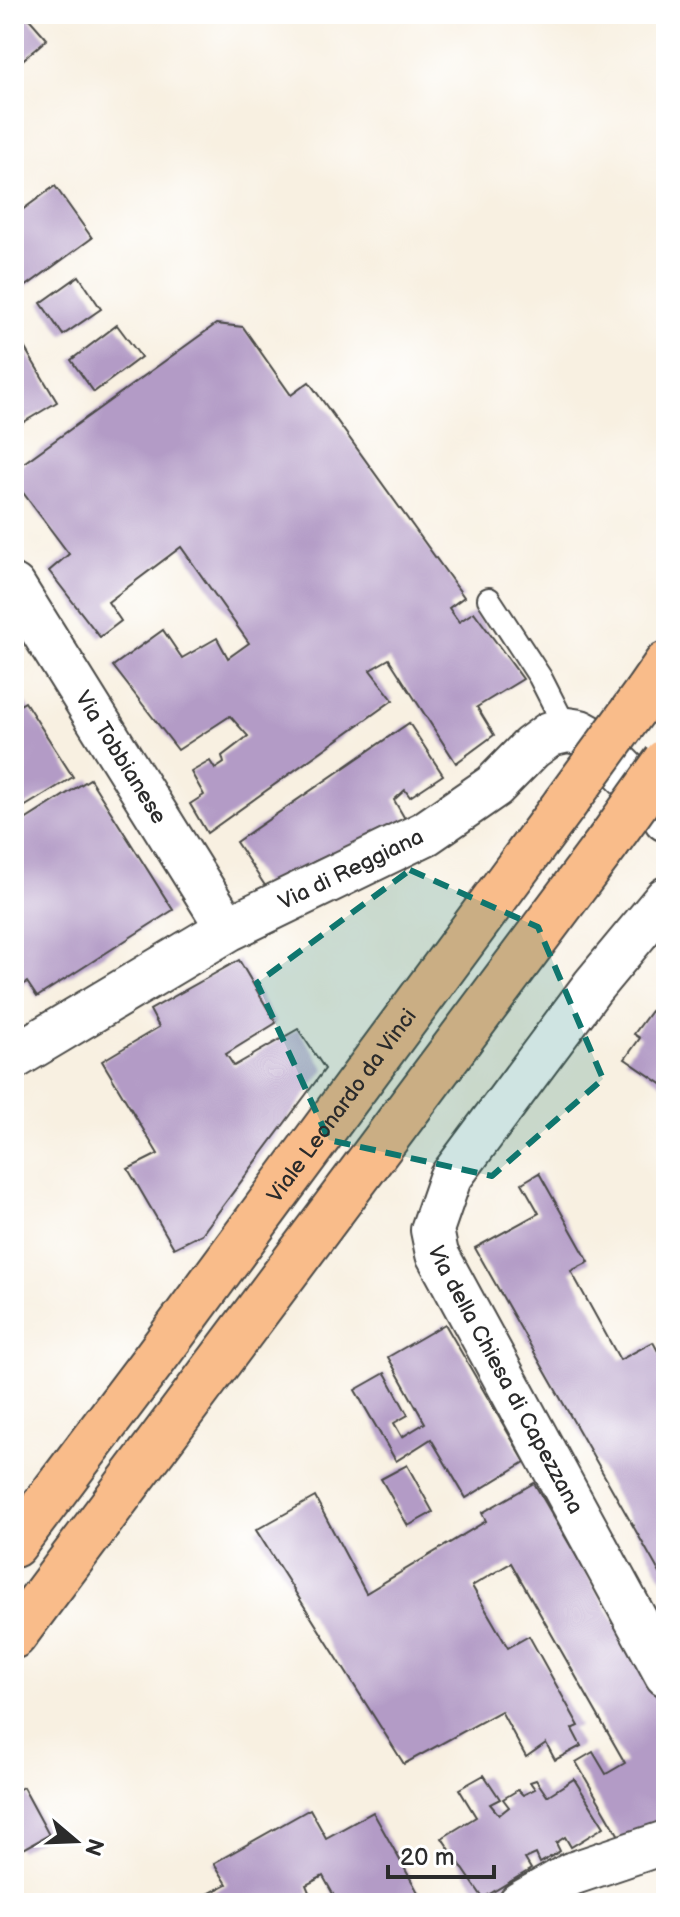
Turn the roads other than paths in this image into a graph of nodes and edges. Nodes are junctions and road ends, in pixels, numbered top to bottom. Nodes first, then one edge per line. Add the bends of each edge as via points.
1 (14, 586) edge
2 (489, 599) dead end
3 (656, 678) edge
4 (567, 730) junction
5 (666, 761) edge
6 (664, 813) edge
7 (666, 898) edge
8 (228, 929) junction
9 (14, 1057) edge
10 (14, 1545) edge
11 (14, 1636) edge
12 (666, 1675) edge
13 (666, 1842) edge
14 (520, 1903) edge

1 - 8 street, Via Tobbianese
2 - 4 lane
3 - 10 highway, Viale Leonardo da Vinci, bridge
4 - 6 street via 591,738
4 - 8 street, Via di Reggiana via 550,734 494,786 426,833
5 - 11 highway, bridge
7 - 12 street, Via della Chiesa di Capezzana via 593,986 450,1178 432,1230 437,1254
8 - 9 street, Via di Reggiana
13 - 14 street via 571,1874

